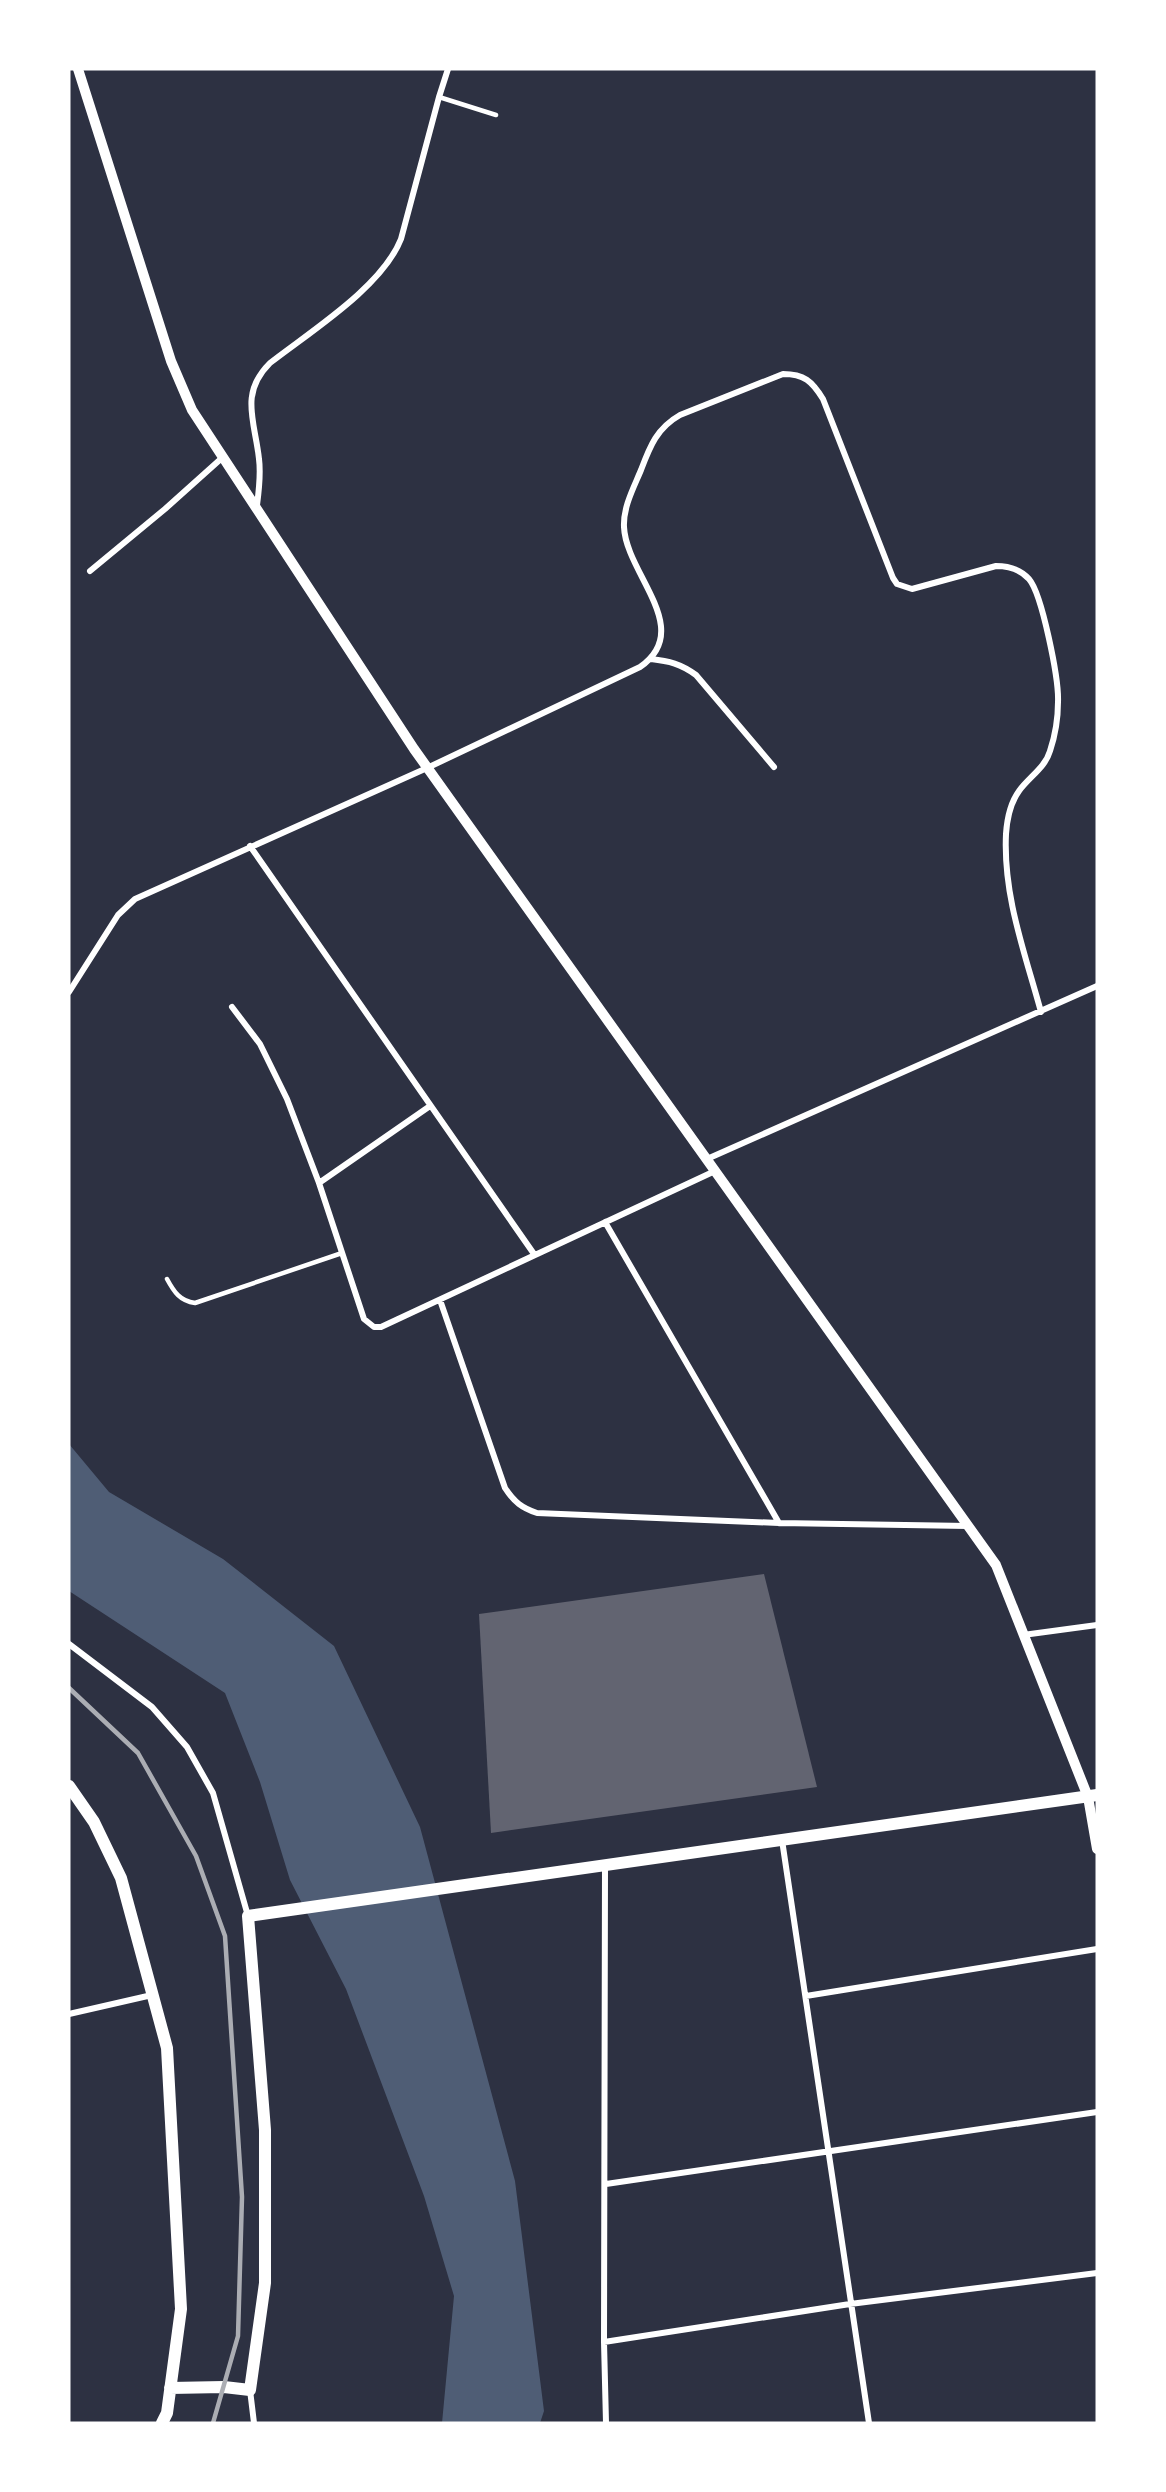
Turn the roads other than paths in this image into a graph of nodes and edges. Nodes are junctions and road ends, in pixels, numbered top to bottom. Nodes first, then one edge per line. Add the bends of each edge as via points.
1 (78, 69) edge
2 (448, 69) edge
3 (438, 97) junction
4 (496, 115) dead end
5 (223, 456) junction
6 (256, 506) junction
7 (90, 571) dead end
8 (651, 659) junction
9 (774, 767) dead end
10 (427, 768) junction
11 (249, 846) junction
12 (1097, 986) edge
13 (69, 992) edge
14 (232, 1007) dead end
15 (1041, 1012) junction
16 (430, 1106) junction
17 (707, 1159) junction
18 (715, 1171) junction
19 (319, 1184) junction
20 (605, 1222) junction
21 (342, 1253) junction
22 (534, 1254) junction
23 (167, 1279) dead end
24 (440, 1300) junction
25 (779, 1523) junction
26 (968, 1526) junction
27 (1097, 1625) edge
28 (1023, 1635) junction
29 (69, 1644) edge
30 (69, 1786) edge
31 (1092, 1796) edge
32 (782, 1840) junction
33 (1097, 1849) edge
34 (605, 1866) junction
35 (248, 1916) junction
36 (1097, 1949) edge
37 (152, 1995) junction
38 (806, 1996) junction
39 (70, 2012) edge
40 (1097, 2112) edge
41 (829, 2150) junction
42 (606, 2184) junction
43 (1097, 2273) edge
44 (850, 2304) junction
45 (604, 2342) junction
46 (170, 2388) junction
47 (250, 2390) junction
48 (162, 2423) edge
49 (254, 2423) edge
50 (606, 2423) edge
51 (869, 2423) edge

1 - 5 street via 180,385
2 - 3 street
3 - 4 lane
3 - 6 street via 395,256 370,284 270,363 254,385 251,412 260,460
5 - 6 street
5 - 7 street
6 - 10 street
8 - 9 street via 683,666 696,675
8 - 10 street
8 - 15 street via 661,641 661,620 627,543 624,512 652,442 668,422 680,415 783,374 807,378 823,399 897,584 912,589 1004,566 1023,573 1036,590 1058,692 1057,716 1046,760 1019,791 1011,808 1006,877
10 - 11 street
10 - 17 street
11 - 13 street via 126,906
11 - 16 street
12 - 15 street
14 - 19 street via 260,1044 274,1071
15 - 17 street
16 - 19 street
16 - 22 street
17 - 18 street
18 - 20 street
18 - 26 street
19 - 21 street
20 - 22 street
20 - 25 street
21 - 23 lane via 195,1303 180,1297
21 - 24 street via 369,1325 381,1327
22 - 24 street
24 - 25 street via 505,1488 523,1508 537,1513
25 - 26 street
26 - 28 street via 996,1565
27 - 28 street
28 - 31 street
29 - 35 street via 152,1707 187,1747 213,1793
30 - 37 main road via 94,1822 121,1878
31 - 32 main road
31 - 33 street
32 - 34 main road
32 - 38 street
34 - 35 main road
34 - 42 street
35 - 47 main road via 265,2130 265,2283
36 - 38 street
37 - 39 street
37 - 46 main road via 167,2048 182,2309
38 - 41 street
40 - 41 street
41 - 42 street
41 - 44 street
42 - 45 street
43 - 44 street
44 - 45 street
44 - 51 street
45 - 50 street
46 - 47 main road
46 - 48 main road
47 - 49 street

